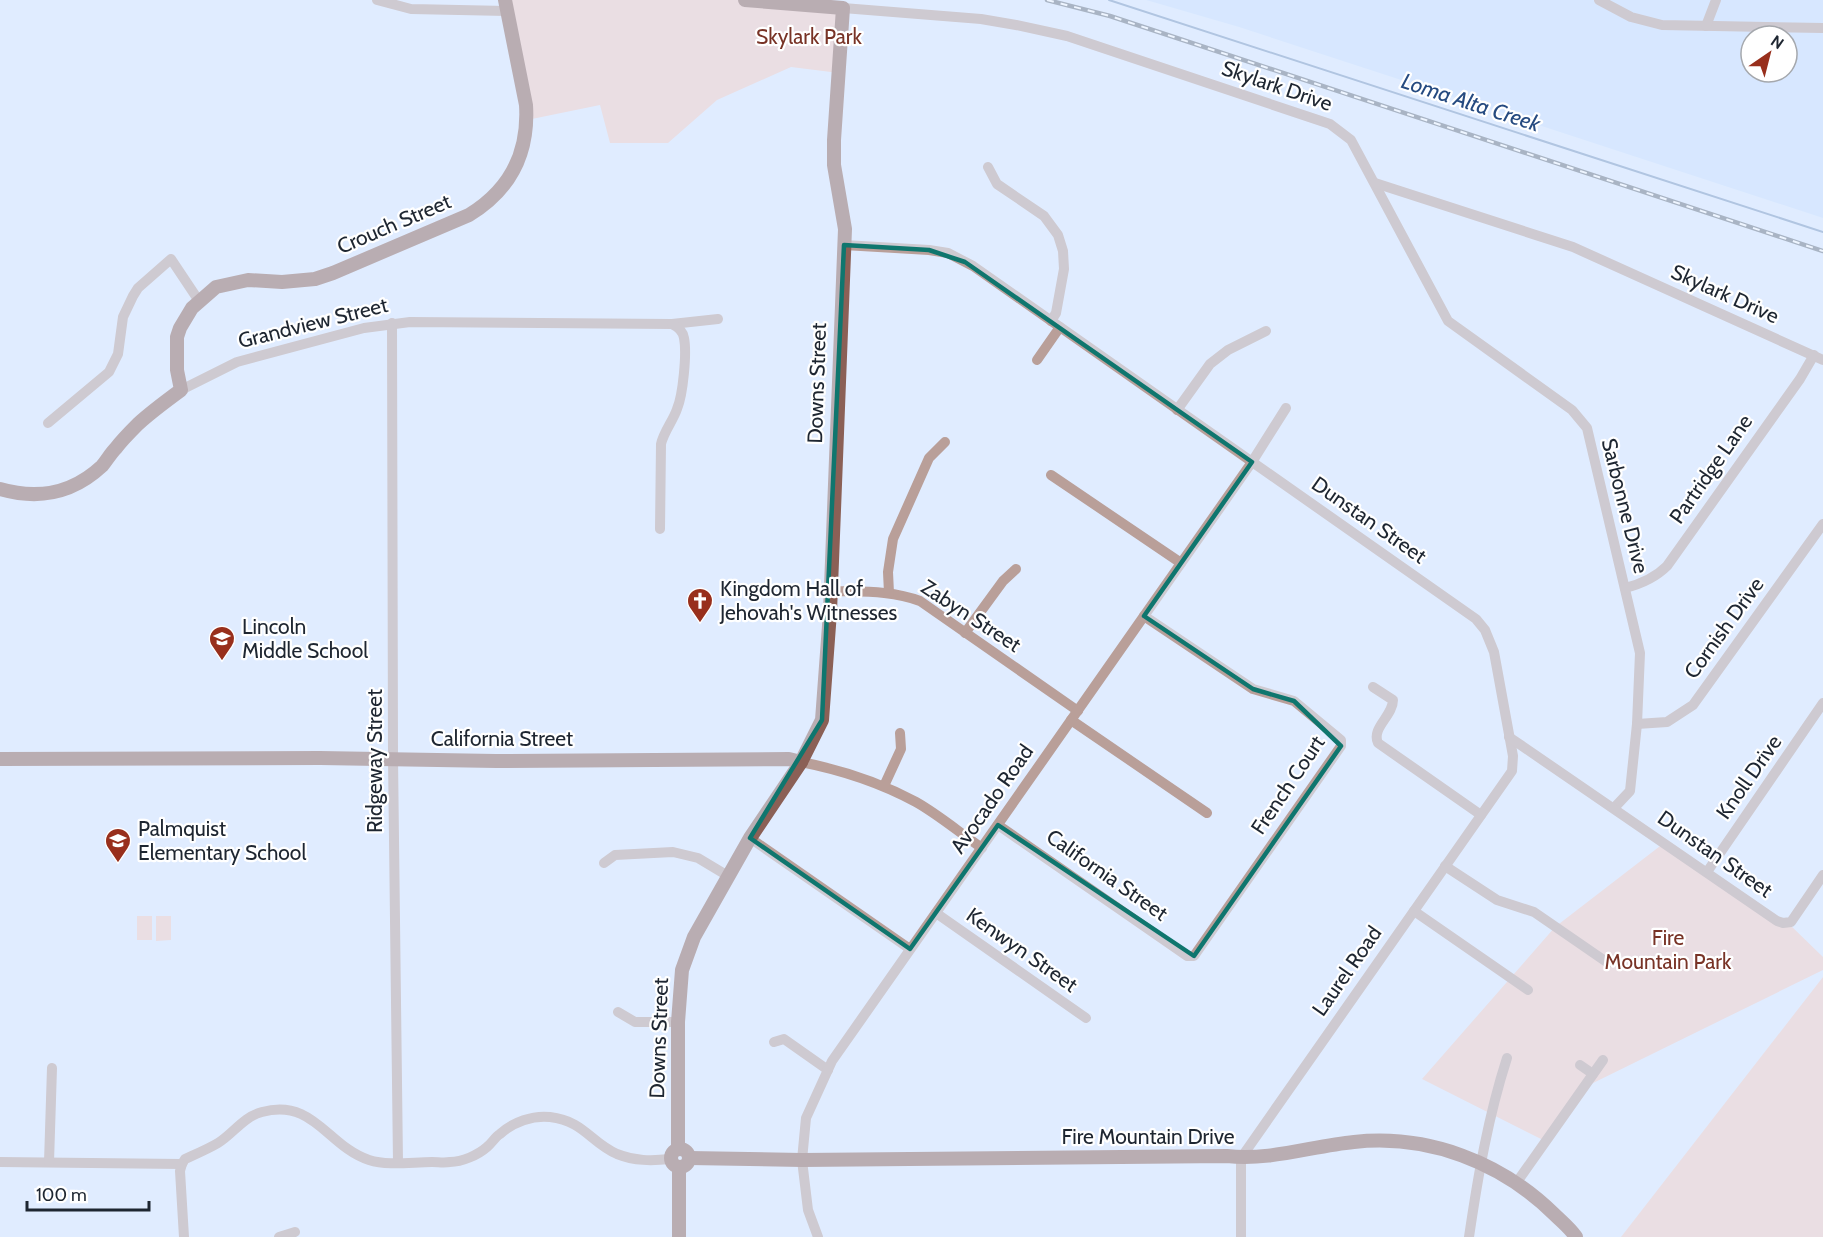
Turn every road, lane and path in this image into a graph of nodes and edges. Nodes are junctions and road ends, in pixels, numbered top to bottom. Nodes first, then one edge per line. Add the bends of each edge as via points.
1 (377, 0) edge
2 (745, 0) edge
3 (1599, 0) edge
4 (1716, 0) edge
5 (506, 5) edge
6 (843, 8) junction
7 (1706, 26) junction
8 (1823, 28) edge
9 (988, 168) dead end
10 (1375, 183) junction
11 (844, 245) junction
12 (199, 301) junction
13 (718, 319) dead end
14 (392, 324) junction
15 (672, 324) junction
16 (1055, 324) junction
17 (1266, 331) dead end
18 (1819, 358) edge
19 (1037, 360) dead end
20 (181, 390) junction
21 (1286, 408) dead end
22 (1177, 410) junction
23 (48, 423) dead end
24 (945, 442) dead end
25 (1252, 462) junction
26 (1051, 475) dead end
27 (0, 489) edge
28 (1823, 524) edge
29 (660, 529) dead end
30 (1181, 563) junction
31 (1016, 569) dead end
32 (1625, 588) junction
33 (831, 591) junction
34 (890, 593) junction
35 (1144, 616) junction
36 (965, 633) junction
37 (1373, 687) dead end
38 (1823, 703) edge
39 (1078, 711) junction
40 (1071, 720) junction
41 (1636, 724) junction
42 (900, 733) dead end
43 (1509, 736) junction
44 (393, 758) junction
45 (0, 759) edge
46 (801, 762) junction
47 (884, 786) junction
48 (1614, 808) junction
49 (1207, 813) dead end
50 (1481, 815) junction
51 (998, 825) junction
52 (750, 838) junction
53 (982, 848) junction
54 (604, 863) dead end
55 (1445, 866) junction
56 (1707, 872) junction
57 (1823, 875) edge
58 (728, 876) junction
59 (1414, 911) junction
60 (936, 913) junction
61 (910, 950) junction
62 (1194, 956) joint
63 (1608, 963) dead end
64 (1528, 990) dead end
65 (618, 1012) dead end
66 (1086, 1018) dead end
67 (678, 1022) junction
68 (774, 1042) dead end
69 (1507, 1058) dead end
70 (1603, 1060) dead end
71 (1580, 1065) dead end
72 (52, 1068) dead end
73 (828, 1070) junction
74 (1593, 1074) junction
75 (675, 1158) junction
76 (1241, 1158) junction
77 (802, 1160) junction
78 (0, 1162) edge
79 (49, 1162) junction
80 (398, 1162) junction
81 (1480, 1162) junction
82 (182, 1164) junction
83 (1517, 1182) junction
84 (295, 1232) dead end
85 (184, 1237) edge
86 (279, 1237) edge
87 (679, 1237) edge
88 (818, 1237) edge
89 (1241, 1237) edge
90 (1469, 1237) edge
91 (1576, 1237) edge

1 - 5 street via 411,9
2 - 6 main road
3 - 7 street via 1631,17 1662,26
4 - 7 street
5 - 12 main road, Crouch Street via 527,120 522,153 501,190 469,215 333,273 282,282 248,280 216,287
6 - 10 street, Skylark Drive via 981,19 1067,36 1330,124 1351,140
6 - 11 main road, Downs Street via 834,165
7 - 8 street
9 - 16 street via 997,183 1044,216 1058,235 1064,251 1064,269
10 - 18 street, Skylark Drive via 1573,247
10 - 32 street, Sarbonne Drive via 1448,321 1572,410 1587,428
11 - 16 street, Dunstan Street via 948,253 974,266
11 - 33 main road, Downs Street
12 - 20 main road, Crouch Street via 177,337
12 - 23 street via 171,259 133,296 123,317 117,354 109,372
13 - 15 street, Grandview Street
14 - 15 street, Grandview Street
14 - 20 street, Grandview Street via 237,362
14 - 44 street, Ridgeway Street
15 - 29 street via 680,328 684,337 682,394 661,444
16 - 19 street
16 - 22 street, Dunstan Street
17 - 22 street via 1210,364
18 - 32 street, Partridge Lane via 1667,566 1659,574
20 - 27 main road, Grandview Street via 140,423 88,477 62,491 46,494 18,494
21 - 25 street, Avocado Road
22 - 25 street, Dunstan Street
24 - 34 street via 929,458 893,539 888,572
25 - 30 street, Avocado Road
25 - 43 street, Dunstan Street via 1476,619 1494,652
26 - 30 street
28 - 41 street, Cornish Drive via 1693,705 1667,722
30 - 35 street, Avocado Road
31 - 36 street
32 - 41 street, Sarbonne Drive via 1640,653
33 - 34 street, Zabyn Street
33 - 46 main road, Downs Street via 822,720
34 - 36 street, Zabyn Street via 920,602
35 - 39 street, Avocado Road
35 - 62 street, French Court via 1253,689 1294,701 1341,740 1341,746
36 - 39 street, Zabyn Street
37 - 50 street via 1393,700 1393,707 1377,732 1378,743
38 - 56 street, Knoll Drive
39 - 40 street, Avocado Road
40 - 49 street
40 - 51 street, Avocado Road
41 - 48 street, Sarbonne Drive via 1630,791
42 - 47 street via 901,749
43 - 48 street, Dunstan Street
43 - 50 street, Laurel Road via 1512,771
44 - 45 main road, California Street
44 - 46 main road, California Street
44 - 80 street, Ridgeway Street
46 - 47 street, California Street via 864,777
46 - 52 main road, Downs Street
47 - 53 street, California Street via 918,803
48 - 56 street, Dunstan Street
50 - 55 street, Laurel Road
51 - 53 street, Avocado Road
51 - 62 street, California Street via 1187,956
52 - 58 main road, Downs Street
52 - 61 street
53 - 60 street, Avocado Road
54 - 58 street via 615,855 673,852 698,858
55 - 59 street, Laurel Road
55 - 63 street via 1497,900 1534,912
56 - 57 street, Dunstan Street via 1777,921 1787,922 1791,922
58 - 67 main road, Downs Street via 694,937 682,970
59 - 64 street
59 - 76 street, Laurel Road
60 - 61 street, Avocado Road
60 - 66 street, Kenwyn Street
61 - 73 street, Avocado Road
65 - 67 street via 635,1022
67 - 75 main road, Downs Street
68 - 73 street via 784,1039
69 - 81 street
70 - 74 street
71 - 74 street
72 - 79 street
73 - 77 street, Avocado Road via 806,1118
74 - 83 street
75 - 77 main road, Fire Mountain Drive via 687,1164 689,1158
75 - 80 street via 634,1159 615,1153 568,1121 537,1117 500,1133 477,1154 452,1162
75 - 87 main road, Downs Street
76 - 77 main road, Fire Mountain Drive
76 - 81 main road, Fire Mountain Drive via 1384,1141 1434,1146
76 - 89 street
77 - 88 street, Avocado Road via 808,1210
78 - 79 street
79 - 82 street
80 - 82 street via 370,1160 354,1153 312,1118 280,1109 249,1116 219,1143
81 - 83 main road, Fire Mountain Drive
81 - 90 street
82 - 85 street
83 - 91 main road, Fire Mountain Drive
84 - 86 street

